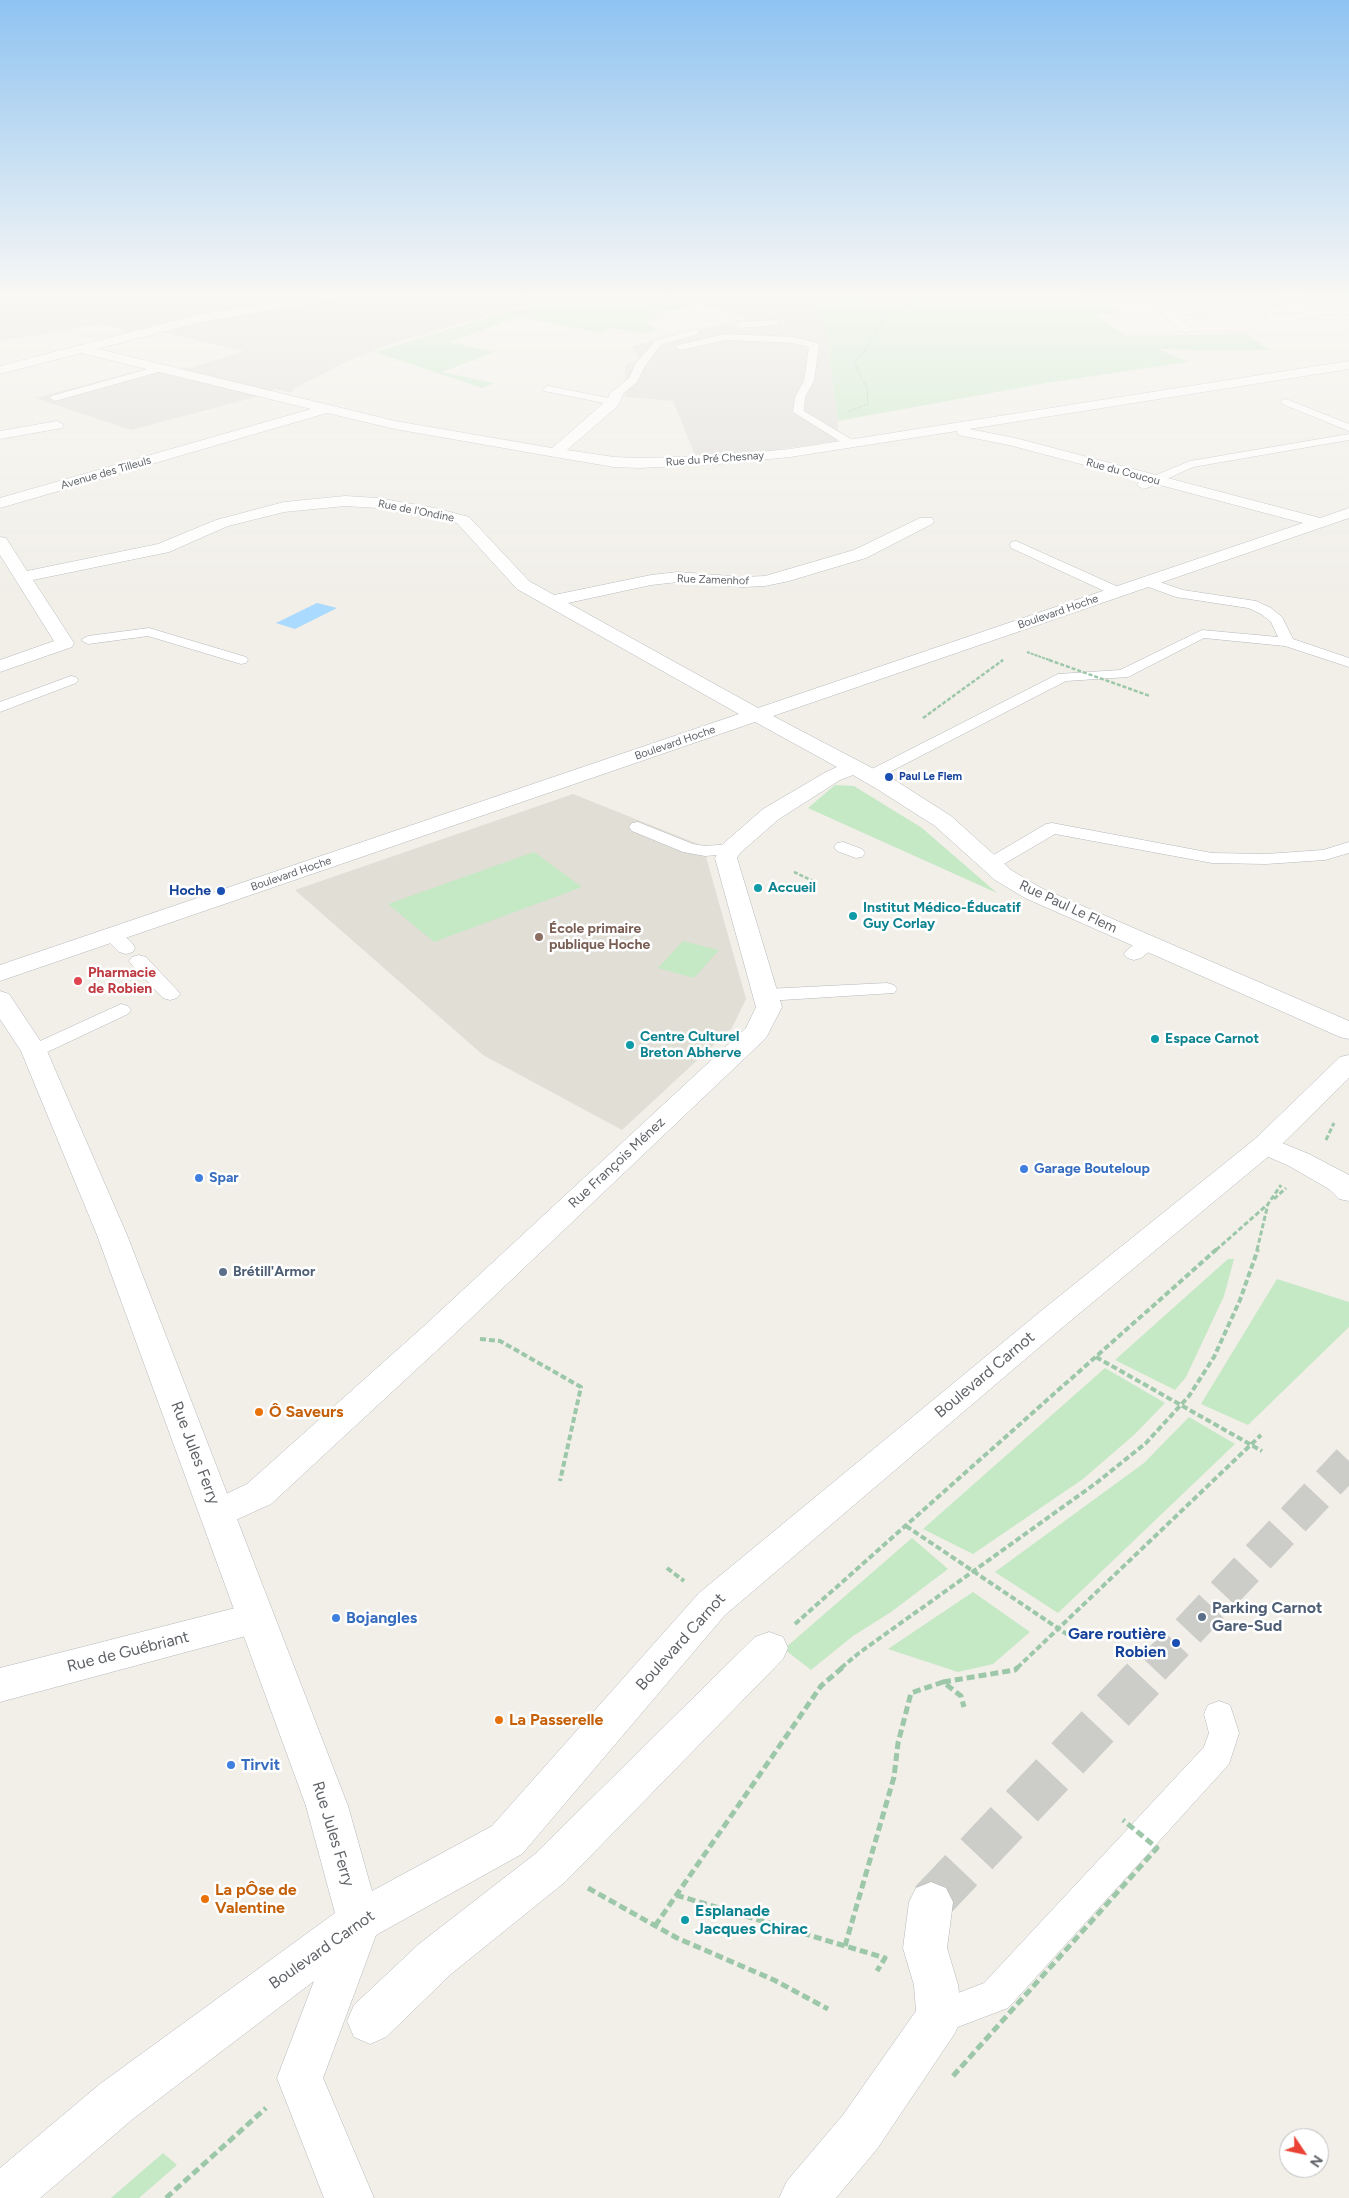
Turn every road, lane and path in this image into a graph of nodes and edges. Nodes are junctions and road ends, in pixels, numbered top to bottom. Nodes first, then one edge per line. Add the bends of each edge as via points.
1 (284, 398) edge
2 (612, 398) edge
3 (615, 398) joint
4 (800, 398) edge
5 (868, 398) edge
6 (1135, 398) edge
7 (1286, 402) dead end
8 (327, 408) junction
9 (1346, 414) dead end
10 (1325, 418) junction
11 (57, 425) dead end
12 (1349, 428) edge
13 (926, 431) junction
14 (0, 435) edge
15 (1349, 437) edge
16 (850, 443) junction
17 (555, 453) junction
18 (1149, 482) junction
19 (0, 503) edge
20 (1349, 514) edge
21 (926, 521) dead end
22 (1320, 523) junction
23 (1349, 531) edge
24 (0, 542) edge
25 (1016, 545) dead end
26 (24, 577) junction
27 (1148, 582) junction
28 (1118, 592) junction
29 (551, 601) junction
30 (88, 640) dead end
31 (1287, 642) junction
32 (1027, 652) dead end
33 (1004, 659) dead end
34 (241, 660) dead end
35 (1348, 663) edge
36 (0, 666) edge
37 (71, 680) dead end
38 (1150, 696) dead end
39 (0, 707) edge
40 (756, 715) junction
41 (919, 721) dead end
42 (862, 772) junction
43 (638, 827) dead end
44 (1349, 847) edge
45 (731, 849) junction
46 (991, 864) junction
47 (794, 872) dead end
48 (813, 881) dead end
49 (126, 948) junction
50 (0, 973) edge
51 (887, 989) dead end
52 (170, 994) dead end
53 (766, 995) junction
54 (0, 999) edge
55 (121, 1010) dead end
56 (1349, 1031) edge
57 (34, 1051) junction
58 (1349, 1062) edge
59 (1335, 1120) dead end
60 (1265, 1145) junction
61 (1305, 1164) junction
62 (1349, 1192) edge
63 (1268, 1204) junction
64 (435, 1334) junction
65 (1096, 1357) junction
66 (1181, 1404) junction
67 (1261, 1435) dead end
68 (1252, 1444) junction
69 (1262, 1451) dead end
70 (560, 1481) dead end
71 (218, 1514) junction
72 (906, 1526) junction
73 (971, 1571) junction
74 (256, 1619) junction
75 (1059, 1629) junction
76 (1074, 1639) dead end
77 (769, 1648) joint
78 (943, 1682) junction
79 (0, 1685) edge
80 (964, 1707) dead end
81 (1218, 1714) dead end
82 (1123, 1820) dead end
83 (550, 1868) junction
84 (676, 1895) junction
85 (931, 1902) tunnel mouth
86 (358, 1921) junction
87 (655, 1926) junction
88 (845, 1946) junction
89 (877, 1971) dead end
90 (828, 2009) dead end
91 (939, 2017) junction
92 (370, 2021) dead end
93 (954, 2076) dead end
94 (2, 2198) edge
95 (349, 2198) edge
96 (804, 2198) edge

1 - 8 street, Rue du Pré Chesnay
2 - 3 lane
3 - 17 street
4 - 16 lane via 798,412
5 - 16 path via 868,404 842,414 838,421
6 - 13 street, Rue du Pré Chesnay
7 - 10 lane
8 - 17 street, Rue du Pré Chesnay via 396,425
8 - 19 street, Avenue des Tilleuls
9 - 10 lane
10 - 12 lane
11 - 14 street
13 - 16 street, Rue du Pré Chesnay
13 - 18 street, Rue du Coucou via 987,436
15 - 18 lane via 1190,464
16 - 17 street, Rue du Pré Chesnay via 756,457 640,463
18 - 22 street, Rue du Coucou
20 - 22 street, Boulevard Hoche
21 - 29 street, Rue Zamenhof via 860,554 773,579 743,582 678,577
22 - 23 street, Rue du Coucou
22 - 27 street, Boulevard Hoche
24 - 26 street
25 - 28 lane
26 - 29 street, Rue de l'Ondine via 163,548 252,514 284,507 345,501 407,508 463,520 500,563 524,585
26 - 36 street via 64,642
27 - 28 street, Boulevard Hoche
27 - 31 lane via 1181,594 1251,604 1277,620
28 - 40 street, Boulevard Hoche
29 - 40 street, Rue de l'Ondine
30 - 34 lane via 149,632
31 - 35 lane
31 - 42 lane via 1202,634 1123,674 1063,677
32 - 38 path, bridge
33 - 41 path
37 - 39 lane
40 - 42 street, Rue Paul Le Flem
40 - 49 street, Boulevard Hoche
42 - 45 street via 833,776 771,814
42 - 46 street, Rue Paul Le Flem via 943,821
43 - 45 lane via 689,848 705,851
44 - 46 lane via 1324,855 1212,858 1052,828
45 - 53 street, Rue François Ménez via 726,858
46 - 56 street, Rue Paul Le Flem via 1033,893 1141,949
47 - 48 path
49 - 50 street, Boulevard Hoche
49 - 52 lane
51 - 53 lane
53 - 64 street, Rue François Ménez via 769,1008 757,1032
54 - 57 street, Rue Jules Ferry
55 - 57 lane
57 - 71 street, Rue Jules Ferry via 112,1235
58 - 60 street, Boulevard Carnot
59 - 61 path
60 - 61 street
60 - 86 street, Boulevard Carnot via 712,1604 506,1840
61 - 62 street via 1339,1182
61 - 63 path
61 - 63 path
63 - 65 path
63 - 66 path via 1258,1248 1240,1300 1214,1357
64 - 70 path via 500,1341 581,1387
64 - 71 street, Rue François Ménez via 259,1494
65 - 66 path
65 - 72 path
66 - 68 path
66 - 73 path via 1146,1443 1095,1484
67 - 68 path
68 - 69 path
68 - 75 path
71 - 74 street, Rue Jules Ferry
72 - 73 path
72 - 77 path
73 - 75 path
73 - 84 path via 859,1652 822,1686
74 - 79 street, Rue de Guébriant
74 - 86 street, Rue Jules Ferry via 328,1806
75 - 76 path
75 - 78 path via 1015,1670
77 - 83 street
78 - 80 path via 961,1696
78 - 88 path via 911,1693 898,1743 894,1777
81 - 91 lane via 1224,1733 1218,1754 996,1996
82 - 93 path, bridge via 1157,1848
83 - 87 path
83 - 92 street via 435,1959
84 - 87 path
84 - 88 path
85 - 91 street via 925,1948 936,1985
86 - 94 street, Boulevard Carnot via 117,2100
86 - 95 street via 300,2078
87 - 90 path via 774,1980
88 - 89 path via 885,1958
91 - 96 street via 860,2132

